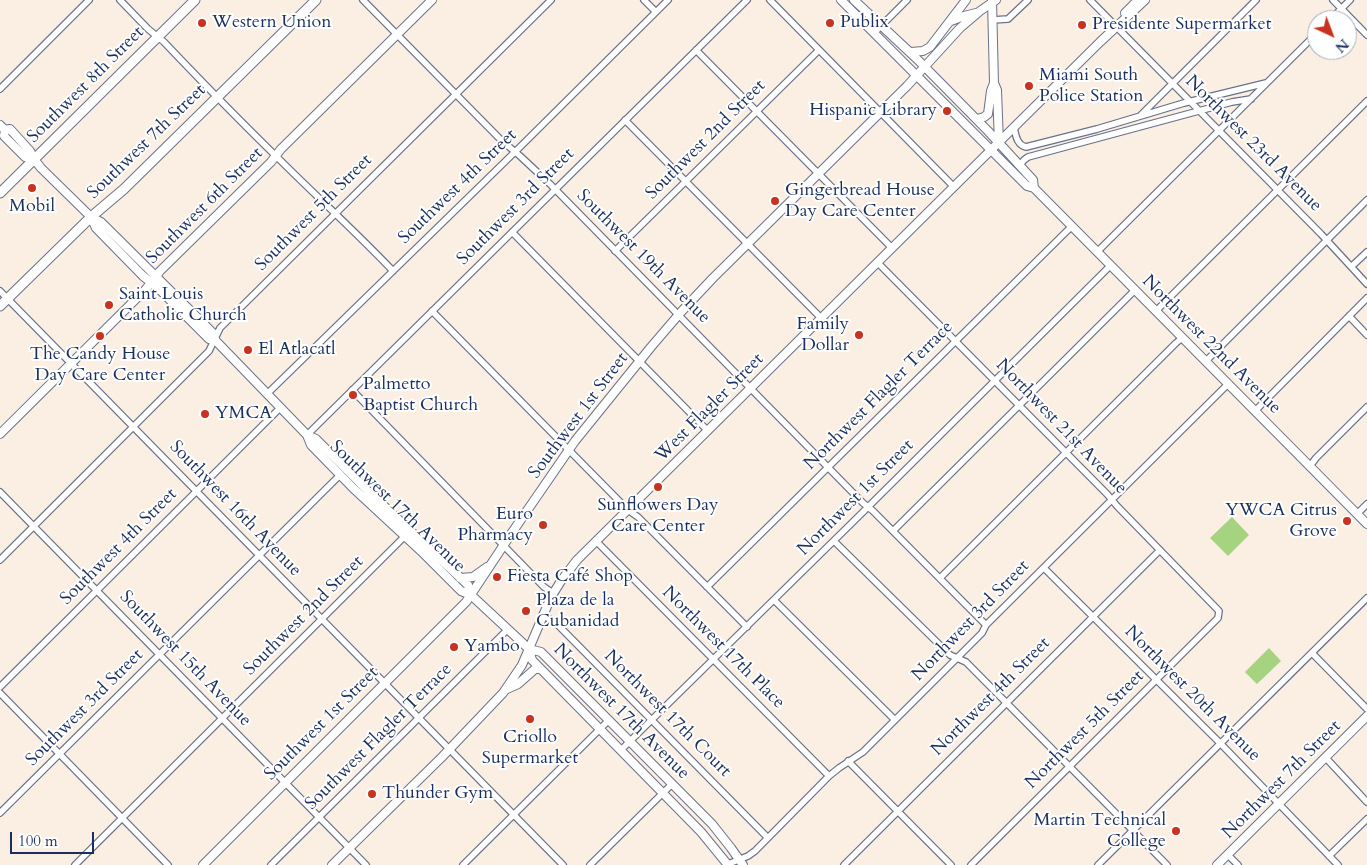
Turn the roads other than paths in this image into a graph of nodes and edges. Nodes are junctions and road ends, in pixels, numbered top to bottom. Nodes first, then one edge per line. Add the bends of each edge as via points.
1 (89, 0) edge
2 (120, 0) edge
3 (195, 0) edge
4 (316, 0) edge
5 (363, 0) edge
6 (432, 0) edge
7 (552, 0) edge
8 (644, 0) edge
9 (668, 0) edge
10 (746, 0) edge
11 (770, 0) edge
12 (841, 0) edge
13 (854, 0) edge
14 (907, 0) edge
15 (966, 0) edge
16 (1028, 0) edge
17 (1090, 0) edge
18 (1138, 0) edge
19 (1145, 0) edge
20 (1256, 0) edge
21 (1333, 0) edge
22 (1350, 0) edge
23 (993, 1) edge
24 (1341, 9) junction
25 (656, 12) junction
26 (978, 13) junction
27 (992, 20) junction
28 (950, 22) junction
29 (881, 26) junction
30 (1117, 28) junction
31 (874, 33) junction
32 (397, 35) junction
33 (1367, 35) edge
34 (158, 37) junction
35 (1307, 43) edge
36 (696, 50) junction
37 (819, 50) junction
38 (911, 52) junction
39 (925, 67) junction
40 (917, 76) junction
41 (994, 83) junction
42 (1268, 83) junction
43 (1172, 84) junction
44 (0, 88) edge
45 (456, 94) junction
46 (217, 97) junction
47 (1251, 99) junction
48 (1367, 101) edge
49 (1190, 102) junction
50 (757, 111) junction
51 (1200, 111) junction
52 (880, 112) junction
53 (1140, 116) junction
54 (977, 119) junction
55 (625, 120) junction
56 (2, 128) edge
57 (1014, 128) junction
58 (1219, 131) junction
59 (999, 142) junction
60 (991, 150) junction
61 (515, 151) junction
62 (276, 156) junction
63 (34, 160) junction
64 (1019, 166) junction
65 (819, 174) junction
66 (686, 181) junction
67 (954, 187) junction
68 (1034, 188) junction
69 (555, 190) junction
70 (1278, 190) junction
71 (0, 193) edge
72 (1367, 200) edge
73 (335, 213) junction
74 (91, 217) junction
75 (1072, 226) junction
76 (512, 232) junction
77 (1327, 240) junction
78 (748, 244) junction
79 (892, 248) junction
80 (615, 251) junction
81 (1097, 252) junction
82 (1367, 252) edge
83 (878, 263) junction
84 (1111, 265) junction
85 (1352, 266) junction
86 (393, 271) junction
87 (154, 279) junction
88 (1367, 284) edge
89 (1135, 290) junction
90 (0, 291) edge
91 (1367, 298) edge
92 (8, 299) junction
93 (0, 306) edge
94 (432, 311) junction
95 (1156, 311) junction
96 (678, 315) junction
97 (1349, 316) junction
98 (822, 319) junction
99 (1367, 334) edge
100 (1182, 338) junction
101 (215, 340) junction
102 (956, 341) junction
103 (639, 361) junction
104 (1206, 361) junction
105 (71, 363) junction
106 (994, 380) junction
107 (1228, 384) junction
108 (751, 389) junction
109 (352, 390) junction
110 (268, 394) junction
111 (1018, 405) junction
112 (281, 407) junction
113 (1367, 407) edge
114 (1255, 410) junction
115 (134, 427) junction
116 (708, 431) junction
117 (0, 434) edge
118 (307, 435) junction
119 (569, 450) junction
120 (1066, 453) junction
121 (1310, 466) junction
122 (828, 467) junction
123 (340, 476) junction
124 (352, 476) junction
125 (196, 491) junction
126 (0, 492) edge
127 (1112, 500) junction
128 (1367, 504) edge
129 (868, 507) junction
130 (628, 510) junction
131 (1357, 514) junction
132 (1367, 524) edge
133 (34, 526) junction
134 (406, 527) junction
135 (893, 531) junction
136 (404, 536) junction
137 (596, 541) junction
138 (834, 541) junction
139 (503, 545) junction
140 (1160, 550) junction
141 (259, 556) junction
142 (0, 560) edge
143 (491, 564) junction
144 (1044, 568) junction
145 (460, 578) junction
146 (940, 578) junction
147 (707, 587) junction
148 (97, 591) junction
149 (553, 593) junction
150 (472, 595) junction
151 (1367, 598) edge
152 (774, 600) junction
153 (1219, 614) joint
154 (542, 615) junction
155 (1093, 616) junction
156 (322, 619) junction
157 (986, 625) junction
158 (746, 627) junction
159 (507, 630) junction
160 (529, 649) junction
161 (1312, 653) junction
162 (159, 655) junction
163 (957, 658) junction
164 (713, 659) junction
165 (540, 669) junction
166 (1156, 679) junction
167 (385, 683) junction
168 (0, 687) edge
169 (507, 688) junction
170 (0, 693) edge
171 (1007, 703) junction
172 (1367, 709) edge
173 (1367, 716) edge
174 (222, 718) junction
175 (419, 718) junction
176 (609, 720) junction
177 (652, 720) junction
178 (895, 720) junction
179 (600, 730) junction
180 (630, 741) junction
181 (1220, 743) junction
182 (449, 749) junction
183 (620, 750) junction
184 (60, 754) junction
185 (1325, 758) junction
186 (848, 761) junction
187 (1070, 766) junction
188 (829, 776) junction
189 (285, 783) junction
190 (672, 784) junction
191 (663, 792) junction
192 (1367, 802) edge
193 (1279, 803) junction
194 (898, 812) junction
195 (0, 813) edge
196 (514, 815) junction
197 (319, 817) junction
198 (123, 818) junction
199 (1367, 818) edge
200 (1133, 830) junction
201 (768, 838) junction
202 (349, 848) junction
203 (1228, 854) junction
204 (1329, 856) junction
205 (742, 862) edge
206 (75, 865) edge
207 (168, 865) edge
208 (203, 865) edge
209 (271, 865) edge
210 (332, 865) edge
211 (366, 865) edge
212 (463, 865) edge
213 (563, 865) edge
214 (590, 865) edge
215 (727, 865) edge
216 (844, 865) edge
217 (951, 865) edge
218 (971, 865) edge
219 (1098, 865) edge
220 (1167, 865) edge
221 (1218, 865) edge
222 (1238, 865) edge
223 (1338, 865) edge

1 - 44 street
2 - 34 street
3 - 34 main road, Southwest 8th Street
4 - 46 main road, Southwest 7th Street
5 - 32 street, Southwest 19th Avenue
6 - 32 main road, Southwest 6th Street
7 - 45 street, Southwest 5th Street
8 - 25 street
9 - 25 street, Southwest 4th Street
10 - 36 street, Southwest 3rd Street
11 - 37 street
12 - 31 main road, Northwest 22nd Avenue
13 - 29 main road, Northwest 22nd Avenue
14 - 29 street
15 - 28 main road
16 - 27 street via 1008,19
17 - 30 street, Northwest 23rd Avenue
18 - 30 main road via 1122,16
19 - 30 main road, West Flagler Street
20 - 43 street
21 - 24 street
22 - 24 street
23 - 26 main road, Southwest 1st Street
23 - 27 main road
24 - 33 street
25 - 61 street, Southwest 4th Street
26 - 28 main road
26 - 39 main road, Southwest 1st Street via 954,33
27 - 41 main road
28 - 38 main road via 927,49
29 - 31 street
29 - 38 main road, Northwest 22nd Avenue
30 - 43 street, Northwest 23rd Avenue
30 - 57 main road, West Flagler Street
31 - 40 main road, Northwest 22nd Avenue
32 - 45 street, Southwest 19th Avenue
32 - 62 main road, Southwest 6th Street
34 - 46 street
34 - 63 main road, Southwest 8th Street
35 - 42 street
36 - 50 street
36 - 55 street, Southwest 3rd Street
37 - 50 street, Southwest 2nd Street
37 - 52 street
38 - 39 main road, Northwest 22nd Avenue
39 - 40 main road, Southwest 1st Street
39 - 54 main road, Northwest 22nd Avenue
40 - 52 main road, Southwest 1st Street
40 - 60 main road, Northwest 22nd Avenue
41 - 54 main road via 988,114
41 - 59 main road via 998,90
42 - 47 street
42 - 49 street
43 - 49 street, Northwest 23rd Avenue
43 - 53 street
45 - 61 street, Southwest 19th Avenue
45 - 73 street, Southwest 5th Street
46 - 62 street
46 - 74 main road, Southwest 7th Street
47 - 51 street
47 - 58 street
48 - 70 street
49 - 51 street, Northwest 23rd Avenue
49 - 53 street
50 - 65 street
50 - 66 street, Southwest 2nd Street
51 - 58 street, Northwest 23rd Avenue
51 - 64 street via 1028,157
52 - 65 main road, Southwest 1st Street
52 - 67 street
53 - 57 street via 1026,147 1018,142
54 - 59 main road, Northwest 22nd Avenue
55 - 66 street
55 - 69 street, Southwest 3rd Street
56 - 63 main road, Southwest 17th Avenue via 10,129
57 - 59 main road, West Flagler Street
58 - 70 street, Northwest 23rd Avenue
58 - 81 street
59 - 60 main road, West Flagler Street
59 - 64 main road, Northwest 22nd Avenue
60 - 67 main road, West Flagler Street
60 - 68 main road, Northwest 22nd Avenue via 1027,186
61 - 69 street, Southwest 19th Avenue
61 - 86 street, Southwest 4th Street
62 - 73 street
62 - 87 main road, Southwest 6th Street
63 - 71 main road, Southwest 8th Street
63 - 74 main road, Southwest 17th Avenue
64 - 68 main road, Northwest 22nd Avenue via 1033,180
65 - 78 main road, Southwest 1st Street
65 - 79 street
66 - 78 street
66 - 80 street, Southwest 2nd Street
67 - 79 main road, West Flagler Street
68 - 75 main road, Northwest 22nd Avenue
69 - 76 street, Southwest 3rd Street
69 - 80 street, Southwest 19th Avenue
70 - 77 street, Northwest 23rd Avenue
70 - 95 street
72 - 77 street
73 - 86 street
73 - 101 street, Southwest 5th Street via 220,328
74 - 87 main road, Southwest 17th Avenue via 96,228
74 - 92 main road, Southwest 7th Street
75 - 81 main road, Northwest 22nd Avenue
75 - 102 street, Northwest Flagler Terrace
76 - 94 street, Southwest 3rd Street
76 - 103 street
77 - 85 street, Northwest 23rd Avenue
77 - 104 street
78 - 96 main road, Southwest 1st Street
78 - 98 street
79 - 83 main road, West Flagler Street
80 - 96 street, Southwest 19th Avenue
81 - 84 main road, Northwest 22nd Avenue
82 - 85 street
83 - 98 main road, West Flagler Street
83 - 102 street, Northwest 21st Avenue
84 - 89 main road, Northwest 22nd Avenue
84 - 106 street, Northwest 1st Street
85 - 88 street, Northwest 23rd Avenue
86 - 110 street, Southwest 4th Street
87 - 101 main road, Southwest 17th Avenue via 214,334
87 - 105 main road, Southwest 6th Street
89 - 95 main road, Northwest 22nd Avenue
89 - 111 street
90 - 92 street, Southwest 16th Avenue
91 - 97 street
92 - 93 main road, Southwest 7th Street
92 - 105 street, Southwest 16th Avenue
94 - 109 street, Southwest 3rd Street
94 - 119 street
95 - 100 main road, Northwest 22nd Avenue
96 - 103 main road, Southwest 1st Street
96 - 108 street, Southwest 19th Avenue
97 - 99 street
97 - 114 street
98 - 108 main road, West Flagler Street
100 - 104 main road, Northwest 22nd Avenue
100 - 120 street
101 - 110 main road, Southwest 17th Avenue
101 - 115 street, Southwest 5th Street via 209,351
102 - 106 street, Northwest 21st Avenue
102 - 122 street, Northwest Flagler Terrace
103 - 116 street
103 - 119 main road, Southwest 1st Street
104 - 107 main road, Northwest 22nd Avenue
105 - 115 street, Southwest 16th Avenue
105 - 117 main road, Southwest 6th Street
106 - 111 street, Northwest 21st Avenue
106 - 129 street, Northwest 1st Street
107 - 114 main road, Northwest 22nd Avenue
107 - 127 street, Northwest 3rd Street
108 - 116 main road, West Flagler Street
108 - 122 street, Southwest 19th Avenue
109 - 118 street, Southwest 3rd Street
109 - 139 street
110 - 112 main road, Southwest 17th Avenue
111 - 120 street, Northwest 21st Avenue
111 - 135 street
112 - 118 main road, Southwest 17th Avenue
112 - 125 street, Southwest 4th Street
113 - 121 street
114 - 121 main road, Northwest 22nd Avenue
115 - 125 street, Southwest 16th Avenue
115 - 133 street, Southwest 5th Street
116 - 130 main road, West Flagler Street
118 - 123 main road, Southwest 17th Avenue via 311,445
118 - 124 main road, Southwest 17th Avenue via 316,439
119 - 130 street
119 - 139 main road, Southwest 1st Street
120 - 127 street, Northwest 21st Avenue
120 - 146 street
121 - 131 main road, Northwest 22nd Avenue
122 - 129 street, Southwest 19th Avenue
122 - 147 street, Northwest Flagler Terrace
123 - 124 main road
123 - 136 main road, Southwest 17th Avenue
123 - 141 street, Southwest 3rd Street
124 - 134 main road, Southwest 17th Avenue
125 - 141 street, Southwest 16th Avenue
125 - 148 street, Southwest 4th Street
126 - 133 street, Southwest 15th Avenue
127 - 140 street, Northwest 21st Avenue
127 - 144 street, Northwest 3rd Street
128 - 131 street
129 - 135 street, Southwest 19th Avenue
129 - 138 street, Northwest 1st Street
130 - 137 main road, West Flagler Street
130 - 147 street
131 - 132 main road, Northwest 22nd Avenue
133 - 142 street, Southwest 5th Street
133 - 148 street, Southwest 15th Avenue
134 - 136 main road
134 - 145 main road, Southwest 17th Avenue
135 - 146 street, Southwest 19th Avenue
136 - 150 main road, Southwest 17th Avenue via 462,591
136 - 156 street, Southwest 2nd Street
137 - 149 main road, West Flagler Street
137 - 164 street, Northwest 17th Place
138 - 152 street, Northwest 1st Street
138 - 163 street via 950,655
139 - 143 main road, Southwest 1st Street
139 - 149 street
140 - 153 street, Northwest 21st Avenue via 1217,608
140 - 155 street, Northwest 4th Street
141 - 156 street, Southwest 16th Avenue
141 - 162 street, Southwest 3rd Street
143 - 145 main road via 473,577
143 - 150 main road, Southwest 1st Street
144 - 155 street, Northwest 20th Avenue
144 - 157 street, Northwest 3rd Street
145 - 150 main road, Southwest 17th Avenue
146 - 157 street, Southwest 19th Avenue
147 - 158 street
148 - 162 street, Southwest 15th Avenue
148 - 168 street, Southwest 4th Street
149 - 154 main road, West Flagler Street
150 - 159 main road, Southwest 17th Avenue
150 - 167 main road, Southwest 1st Street
151 - 161 street
152 - 158 street, Northwest 1st Street
152 - 178 street
153 - 166 street, Northwest 5th Street
154 - 160 main road, West Flagler Street
154 - 177 street, Northwest 17th Court via 555,622
155 - 166 street, Northwest 20th Avenue
155 - 171 street, Northwest 4th Street
156 - 167 street, Southwest 16th Avenue
156 - 174 street, Southwest 2nd Street
157 - 163 street, Northwest 3rd Street
158 - 164 street, Northwest 1st Street
159 - 160 main road, Southwest 17th Avenue
159 - 175 street, Southwest Flagler Terrace
160 - 165 main road, Northwest 17th Avenue via 532,660
160 - 169 main road, West Flagler Street
160 - 176 main road, Northwest 17th Avenue via 541,652
161 - 172 street
161 - 181 street
162 - 174 street, Southwest 15th Avenue
162 - 184 street, Southwest 3rd Street
163 - 171 street via 966,662
163 - 178 street, Northwest 3rd Street
164 - 177 street, Northwest 1st Street
164 - 188 street, Northwest 17th Place
165 - 169 main road
165 - 179 main road, Northwest 17th Avenue
166 - 181 street, Northwest 20th Avenue
166 - 187 street, Northwest 5th Street
167 - 175 street, Southwest 16th Avenue
167 - 189 main road, Southwest 1st Street
169 - 182 main road, West Flagler Street
170 - 184 street
171 - 187 street
171 - 194 street, Northwest 4th Street
173 - 185 main road, Northwest 7th Street
174 - 189 street, Southwest 15th Avenue
174 - 198 street, Southwest 2nd Street
175 - 182 street, Southwest 16th Avenue
175 - 197 street, Southwest Flagler Terrace
176 - 179 street
176 - 180 main road, Northwest 17th Avenue
177 - 180 street, Northwest 1st Street
177 - 201 street, Northwest 17th Court
178 - 186 street, Northwest 3rd Street via 863,752
179 - 183 main road, Northwest 17th Avenue
179 - 196 street
180 - 183 street, Northwest 1st Street
180 - 190 main road, Northwest 17th Avenue
181 - 193 street, Northwest 20th Avenue
181 - 200 street
182 - 196 street, Southwest 16th Avenue
182 - 202 main road, West Flagler Street
183 - 191 main road, Northwest 17th Avenue
184 - 195 street, Southwest 3rd Street
184 - 198 street
185 - 192 street
185 - 193 main road, Northwest 7th Street
186 - 188 street, Northwest 3rd Street
186 - 194 street
187 - 200 street
187 - 218 street, Northwest 5th Street
188 - 201 street, Northwest 3rd Street
189 - 197 street, Southwest 15th Avenue
189 - 208 main road, Southwest 1st Street
190 - 191 street
190 - 205 main road, Northwest 17th Avenue via 712,824
191 - 214 street
191 - 215 main road, Northwest 17th Avenue via 706,837
193 - 203 main road, Northwest 7th Street
193 - 204 street, Northwest 20th Avenue
194 - 216 street, Northwest 4th Street
194 - 217 street
196 - 212 street
196 - 213 street, Southwest 16th Avenue
197 - 202 street, Southwest 15th Avenue
197 - 209 street, Southwest Flagler Terrace
198 - 206 street, Southwest 2nd Street
198 - 207 street
199 - 204 street
200 - 219 street
200 - 220 street
201 - 205 street, Northwest 3rd Street
202 - 210 main road, West Flagler Street
202 - 211 street, Southwest 15th Avenue
203 - 221 main road, Northwest 7th Street
203 - 222 street
204 - 223 street, Northwest 20th Avenue
205 - 215 street, Northwest 3rd Street

